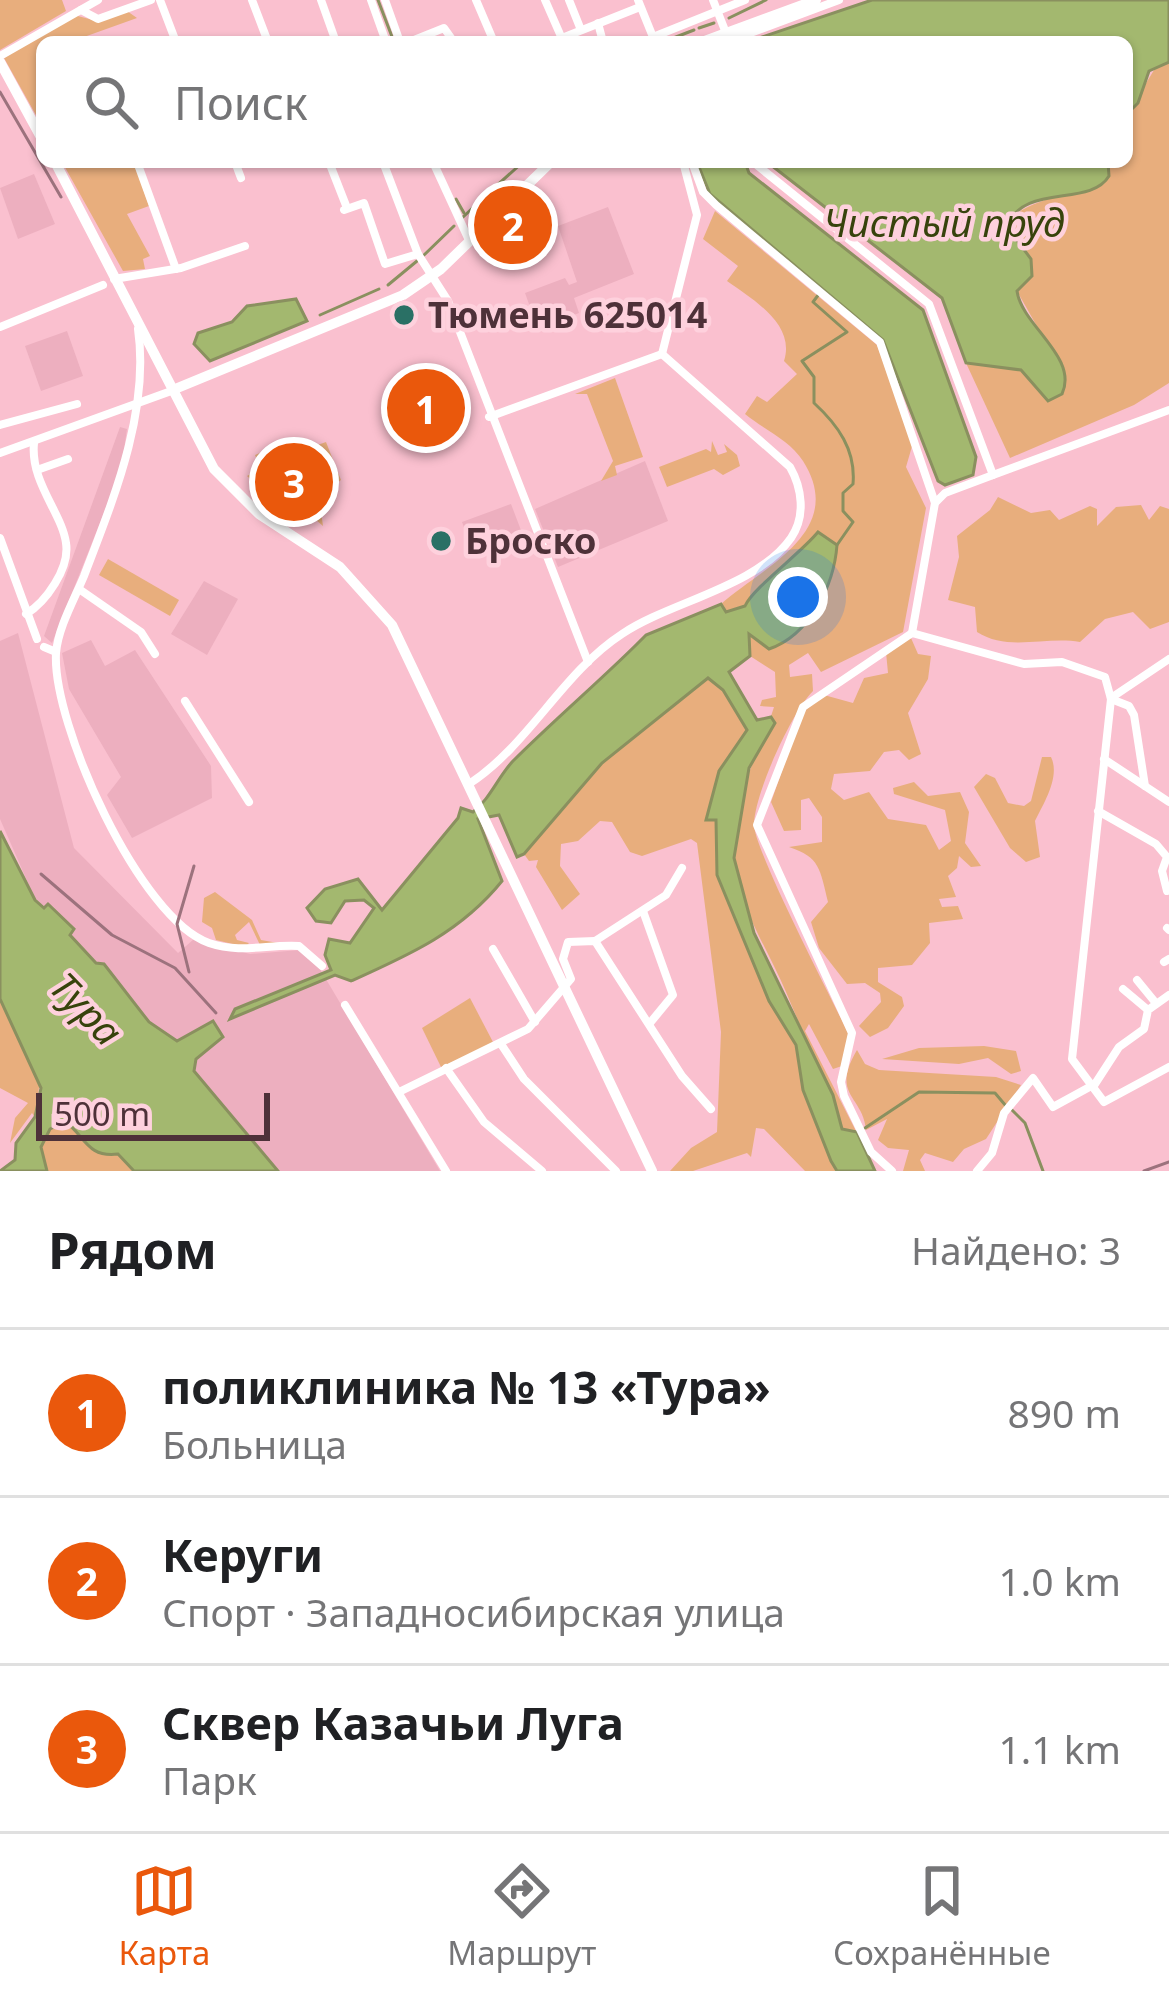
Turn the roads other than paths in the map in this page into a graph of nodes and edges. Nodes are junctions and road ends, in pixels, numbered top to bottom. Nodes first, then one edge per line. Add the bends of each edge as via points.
1 (140, 0) edge
2 (156, 0) edge
3 (252, 0) edge
4 (321, 0) edge
5 (371, 0) edge
6 (385, 0) edge
7 (476, 0) edge
8 (545, 0) edge
9 (569, 0) edge
10 (746, 0) edge
11 (839, 0) edge
12 (639, 3) edge
13 (89, 4) edge
14 (808, 4) edge
15 (715, 5) edge
16 (130, 8) junction
17 (598, 23) junction
18 (580, 29) junction
19 (37, 36) edge
20 (173, 36) edge
21 (266, 36) edge
22 (334, 36) edge
23 (384, 36) edge
24 (401, 36) edge
25 (421, 36) edge
26 (450, 36) edge
27 (491, 36) edge
28 (561, 36) edge
29 (569, 36) edge
30 (601, 36) edge
31 (652, 36) edge
32 (661, 36) edge
33 (725, 36) edge
34 (731, 36) edge
35 (36, 37) edge
36 (0, 59) edge
37 (0, 74) edge
38 (36, 128) edge
39 (36, 140) edge
40 (55, 168) edge
41 (139, 168) edge
42 (237, 168) edge
43 (331, 168) edge
44 (385, 168) edge
45 (436, 168) edge
46 (541, 168) edge
47 (541, 168) edge
48 (689, 168) edge
49 (691, 168) edge
50 (760, 168) edge
51 (241, 178) dead end
52 (468, 238) junction
53 (245, 246) dead end
54 (418, 254) junction
55 (176, 269) junction
56 (432, 275) junction
57 (111, 281) junction
58 (136, 322) junction
59 (0, 327) edge
60 (662, 354) junction
61 (161, 362) junction
62 (175, 389) junction
63 (77, 404) dead end
64 (134, 406) junction
65 (1169, 410) edge
66 (490, 417) junction
67 (0, 425) edge
68 (34, 443) junction
69 (0, 453) edge
70 (68, 459) dead end
71 (37, 470) junction
72 (993, 475) junction
73 (935, 503) junction
74 (0, 538) edge
75 (79, 589) junction
76 (26, 614) junction
77 (912, 633) junction
78 (56, 652) junction
79 (155, 654) dead end
80 (1169, 659) edge
81 (587, 664) junction
82 (1111, 699) junction
83 (185, 701) dead end
84 (1104, 759) junction
85 (469, 784) junction
86 (1145, 786) junction
87 (249, 802) dead end
88 (1169, 802) edge
89 (1098, 811) junction
90 (1168, 858) edge
91 (682, 868) dead end
92 (1167, 891) edge
93 (643, 911) junction
94 (595, 941) junction
95 (493, 949) dead end
96 (322, 966) dead end
97 (1137, 980) dead end
98 (564, 986) junction
99 (1123, 989) dead end
100 (1169, 995) edge
101 (345, 1005) dead end
102 (1151, 1006) junction
103 (535, 1022) junction
104 (650, 1023) junction
105 (501, 1043) junction
106 (1169, 1066) edge
107 (446, 1068) junction
108 (1091, 1087) junction
109 (399, 1092) junction
110 (711, 1108) dead end
111 (446, 1171) edge
112 (542, 1171) edge
113 (616, 1171) edge
114 (652, 1171) edge
115 (892, 1171) edge
116 (977, 1171) edge

1 - 16 street
2 - 16 street
2 - 20 street
3 - 21 street
4 - 22 street
5 - 23 street
6 - 24 street
7 - 27 street
8 - 28 street
9 - 18 street
10 - 15 street
11 - 14 street
12 - 17 street
12 - 31 street
13 - 16 street via 94,19
13 - 19 street
14 - 34 main road
15 - 32 street
15 - 33 street
17 - 18 street
17 - 30 street
18 - 29 street
25 - 26 street via 444,28
35 - 36 street
36 - 38 main road
37 - 39 main road
40 - 57 main road
41 - 55 street
42 - 51 street
43 - 54 street via 345,209 364,203 385,264
44 - 54 street
45 - 52 street
46 - 52 main road
47 - 56 main road
48 - 60 street via 697,215
49 - 73 street via 716,206 880,342
50 - 72 street via 929,304
52 - 56 main road
53 - 55 street
54 - 56 street
55 - 57 street
56 - 62 main road via 367,313
56 - 66 street
57 - 58 main road
57 - 59 street
57 - 61 main road
58 - 61 main road
58 - 64 street
60 - 66 street
60 - 81 street via 790,467 799,521 775,553 696,601 627,630
61 - 62 main road
62 - 64 street
62 - 85 main road via 206,456 238,497 340,567 381,609
63 - 67 street
64 - 68 street
64 - 75 street via 117,491
65 - 72 street
66 - 81 street
68 - 69 street
68 - 71 street
70 - 71 street
71 - 76 street via 67,544 50,598
72 - 73 street
73 - 77 street
74 - 76 street
75 - 78 street
75 - 79 street via 141,632
76 - 78 street via 41,643
77 - 82 street via 1024,664 1085,668 1105,677
77 - 115 street via 802,707 757,825 852,1033 843,1091 871,1152
78 - 96 street via 63,710 91,780 170,915 208,943 249,951 299,946
80 - 82 street
81 - 85 street
82 - 84 street
82 - 86 street via 1134,715
83 - 87 street
84 - 86 street
84 - 89 street
85 - 98 main road
86 - 88 street
89 - 90 street
89 - 108 street via 1072,1059
90 - 92 street
91 - 93 street via 666,895
93 - 94 street
93 - 104 street via 673,995
94 - 98 street via 568,942 563,959 571,977
94 - 104 street
95 - 103 street
97 - 102 street
98 - 103 street
98 - 114 main road
99 - 102 street
100 - 102 street
101 - 109 street
102 - 108 street via 1144,1029 1119,1047
103 - 105 street
104 - 110 street
105 - 107 street
105 - 113 street via 524,1079
106 - 108 street via 1109,1101
107 - 109 street
107 - 112 street via 484,1123
108 - 116 street via 1053,1107 1033,1078 1004,1113 992,1153
109 - 111 street

